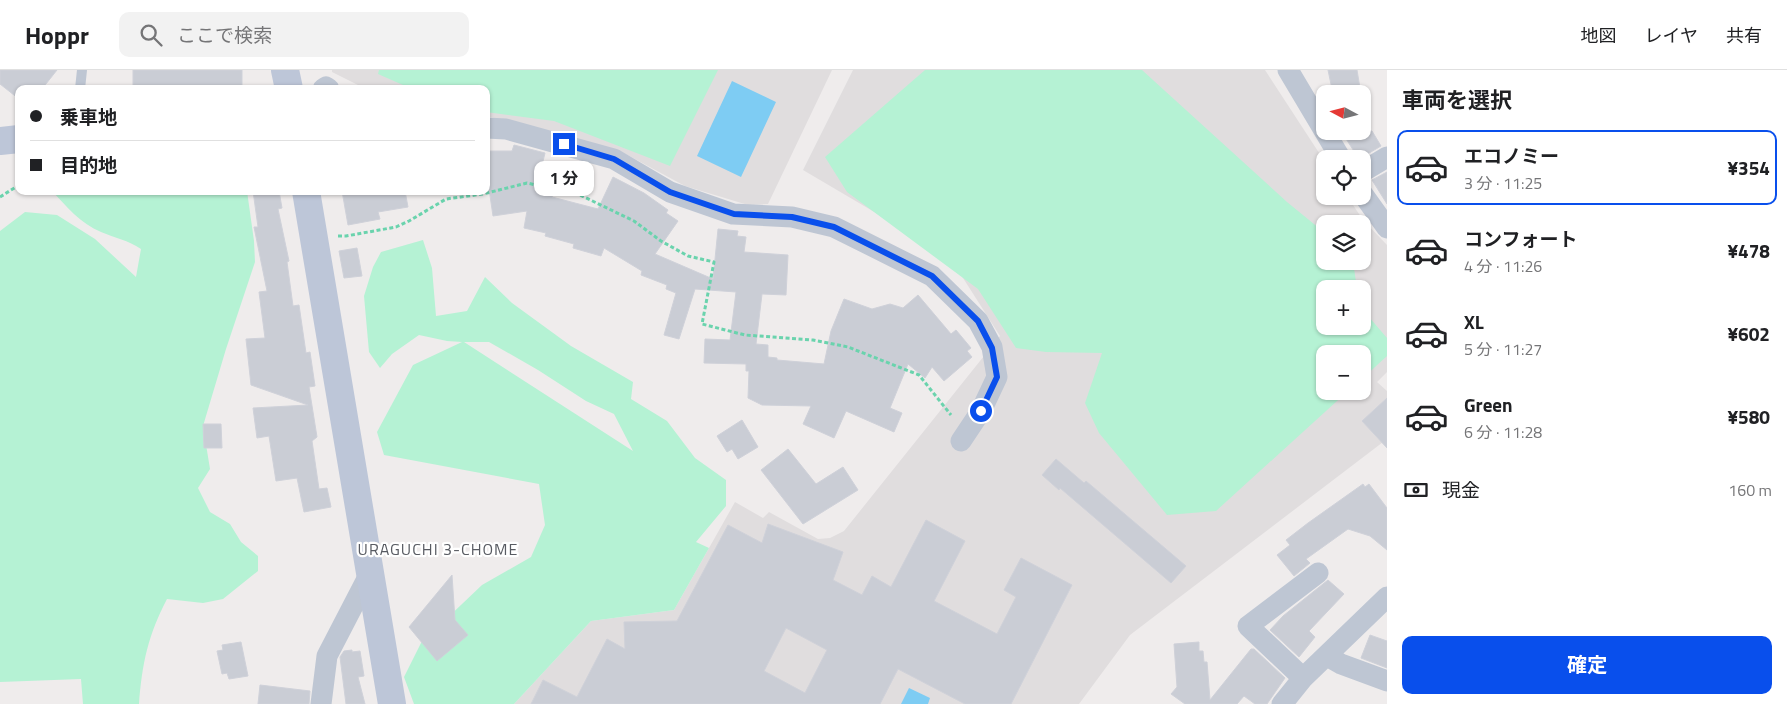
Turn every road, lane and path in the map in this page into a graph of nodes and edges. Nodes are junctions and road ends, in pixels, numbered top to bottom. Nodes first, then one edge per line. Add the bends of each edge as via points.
1 (82, 70) edge
2 (286, 70) edge
3 (1288, 70) edge
4 (80, 85) edge
5 (288, 85) edge
6 (490, 128) edge
7 (15, 139) edge
8 (0, 141) edge
9 (1336, 150) edge
10 (1387, 157) edge
11 (1371, 167) edge
12 (15, 188) edge
13 (490, 192) edge
14 (307, 195) edge
15 (476, 195) edge
16 (0, 197) edge
17 (1371, 205) edge
18 (1387, 228) edge
19 (313, 232) junction
20 (964, 437) joint
21 (1318, 573) dead end
22 (369, 574) junction
23 (1387, 597) edge
24 (1327, 656) junction
25 (1303, 678) junction
26 (1387, 681) edge
27 (321, 704) edge
28 (392, 704) edge
29 (1282, 704) edge

1 - 4 lane
2 - 5 street
3 - 9 street
6 - 20 street via 506,129 614,159 670,192 734,214 792,217 834,227 932,276 978,321 992,348 997,377
7 - 8 street
10 - 11 street
12 - 16 path
13 - 20 path via 527,184 580,195 634,221 660,241 688,256 714,262 702,324 745,335 813,340 848,347 919,375
14 - 19 street
15 - 19 path via 446,199 396,227 346,236
17 - 18 street
19 - 22 street
21 - 25 street via 1248,626
22 - 27 street via 327,656
22 - 28 street
23 - 24 street
24 - 25 street
24 - 26 street
25 - 29 street

